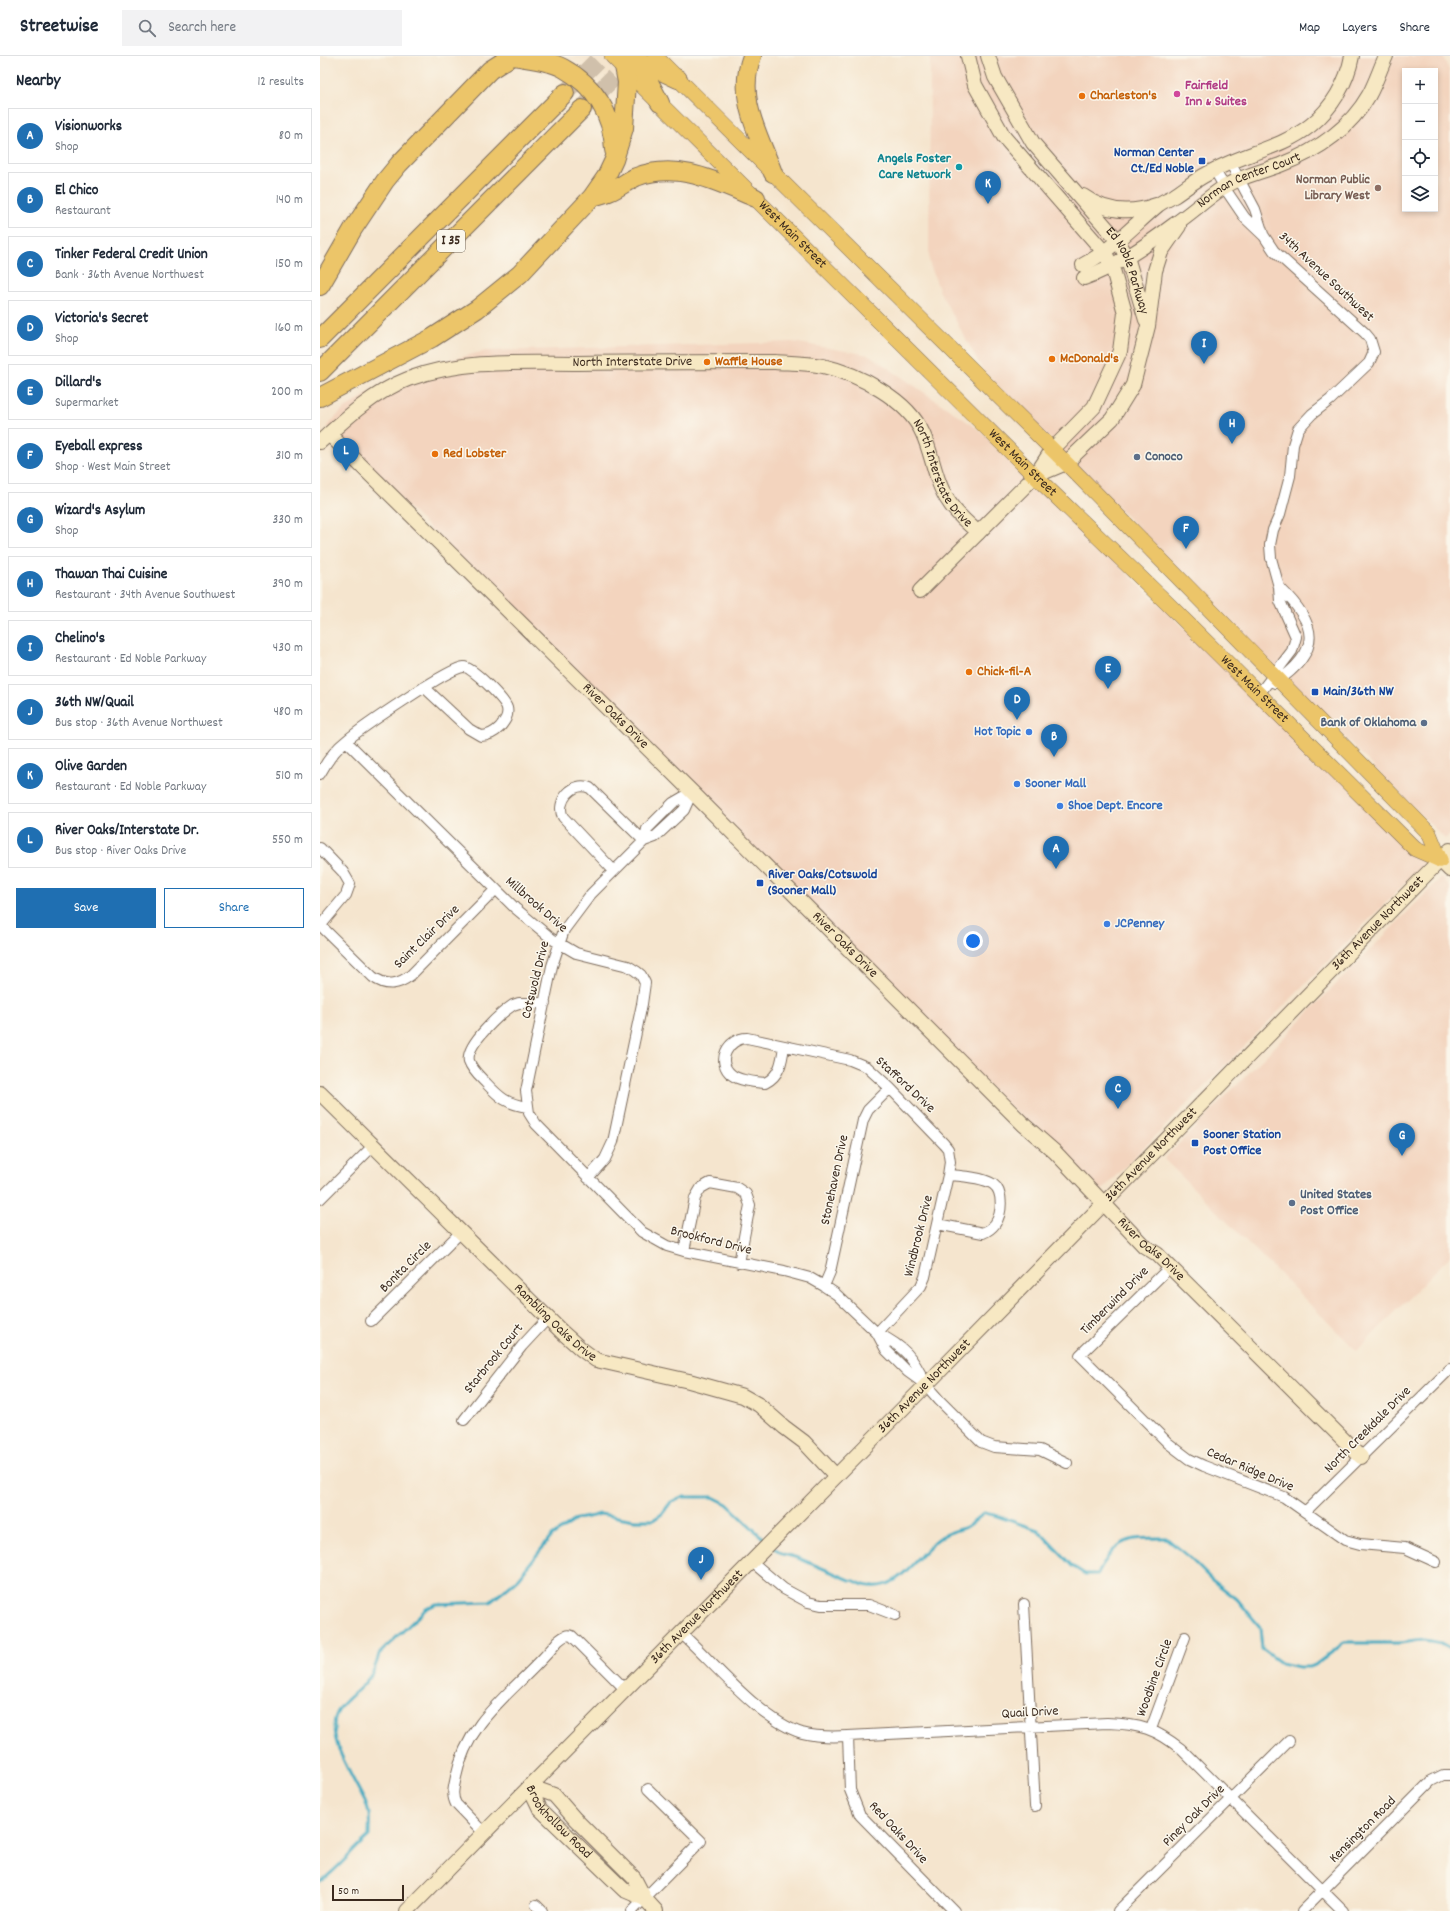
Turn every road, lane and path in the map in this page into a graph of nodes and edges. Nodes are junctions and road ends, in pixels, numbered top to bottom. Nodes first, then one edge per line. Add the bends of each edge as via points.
1 (493, 56) edge
2 (512, 56) edge
3 (655, 56) edge
4 (752, 56) edge
5 (968, 56) edge
6 (988, 56) edge
7 (1352, 56) edge
8 (1386, 56) edge
9 (627, 59) edge
10 (678, 79) junction
11 (478, 81) junction
12 (565, 93) tunnel mouth
13 (660, 104) joint
14 (582, 109) tunnel mouth
15 (614, 160) junction
16 (1230, 162) junction
17 (1214, 169) junction
18 (773, 173) junction
19 (1239, 180) junction
20 (1224, 187) junction
21 (1072, 188) junction
22 (592, 197) junction
23 (756, 198) junction
24 (1160, 203) junction
25 (1191, 211) junction
26 (1264, 236) junction
27 (1118, 241) junction
28 (1104, 252) junction
29 (1127, 257) junction
30 (1112, 266) junction
31 (320, 286) edge
32 (1148, 326) junction
33 (320, 339) edge
34 (320, 372) edge
35 (320, 397) edge
36 (324, 438) edge
37 (1052, 450) junction
38 (1066, 463) junction
39 (1035, 476) junction
40 (978, 533) junction
41 (1279, 587) junction
42 (920, 592) dead end
43 (1276, 678) junction
44 (424, 687) junction
45 (1259, 694) junction
46 (346, 741) junction
47 (320, 774) edge
48 (692, 792) junction
49 (644, 841) junction
50 (320, 848) edge
51 (1447, 860) edge
52 (614, 870) junction
53 (496, 888) junction
54 (320, 925) edge
55 (559, 944) junction
56 (545, 1003) junction
57 (784, 1046) junction
58 (890, 1088) junction
59 (320, 1092) edge
60 (528, 1107) junction
61 (373, 1146) junction
62 (948, 1176) junction
63 (588, 1178) junction
64 (320, 1199) edge
65 (1103, 1203) junction
66 (937, 1224) junction
67 (461, 1232) junction
68 (684, 1251) junction
69 (740, 1263) junction
70 (1170, 1267) junction
71 (824, 1286) junction
72 (548, 1318) junction
73 (371, 1322) dead end
74 (877, 1333) junction
75 (1080, 1355) joint
76 (1448, 1375) edge
77 (926, 1385) junction
78 (464, 1420) dead end
79 (1360, 1457) junction
80 (1067, 1463) dead end
81 (836, 1476) junction
82 (1306, 1511) junction
83 (751, 1561) junction
84 (1436, 1562) dead end
85 (1024, 1604) dead end
86 (895, 1615) dead end
87 (681, 1633) junction
88 (1185, 1637) dead end
89 (625, 1689) junction
90 (1031, 1727) junction
91 (1151, 1729) junction
92 (848, 1736) junction
93 (1289, 1741) dead end
94 (1448, 1775) edge
95 (529, 1786) junction
96 (648, 1789) dead end
97 (1232, 1798) junction
98 (1035, 1806) dead end
99 (484, 1833) junction
100 (1324, 1890) junction
101 (645, 1899) junction
102 (407, 1911) edge
103 (632, 1911) edge
104 (656, 1911) edge
105 (954, 1911) edge
106 (1118, 1911) edge
107 (1302, 1911) edge
108 (1344, 1911) edge

1 - 11 highway
2 - 11 highway
2 - 15 highway via 540,60 562,68 584,82 611,123
3 - 10 main road, West Main Street
4 - 18 highway via 747,74 747,104
5 - 28 street, Ed Noble Parkway via 975,85 1004,137
6 - 21 street, Ed Noble Parkway via 995,77 1033,143
7 - 16 street, Norman Center Court via 1347,76 1338,94 1312,125 1297,136
8 - 19 street, Norman Center Court via 1368,96 1344,127 1329,140 1295,159
9 - 10 highway
9 - 13 highway
9 - 15 highway via 626,115
10 - 18 main road, West Main Street
11 - 31 highway via 385,181
12 - 33 highway, I 35
13 - 23 main road, West Main Street
14 - 34 highway, I 35
15 - 22 highway
16 - 17 street, Norman Center Court
16 - 19 street, 34th Avenue Southwest
17 - 20 street, 34th Avenue Southwest
17 - 24 street, Norman Center Court
18 - 37 main road, West Main Street
19 - 20 street, Norman Center Court
19 - 26 street, 34th Avenue Southwest via 1255,209
20 - 25 street, Norman Center Court
20 - 26 street, 34th Avenue Southwest via 1245,218
21 - 24 street via 1091,202 1114,209 1128,211
21 - 27 street, Ed Noble Parkway
22 - 23 highway via 642,175 672,171 703,176
22 - 35 highway via 520,274 477,309 432,338
23 - 39 main road, West Main Street
24 - 27 street, Norman Center Court
25 - 29 street, Norman Center Court
25 - 32 street via 1174,232 1158,261 1151,291
26 - 41 street, 34th Avenue Southwest via 1274,251 1296,272 1366,333 1374,352 1369,363 1312,414 1295,436 1290,476 1270,545
27 - 28 street, Norman Center Court
27 - 29 street, Ed Noble Parkway
28 - 30 street, Ed Noble Parkway
28 - 30 street, Norman Center Court via 1083,272
29 - 30 street, Norman Center Court
29 - 32 street, Ed Noble Parkway
30 - 37 street, Ed Noble Parkway via 1125,313 1120,351 1094,407
32 - 38 street, Ed Noble Parkway via 1133,385 1112,419
36 - 40 street, North Interstate Drive via 357,410 390,388 430,372 470,364 809,364 857,377 887,394 909,414 922,433 948,502
36 - 48 street, River Oaks Drive
37 - 38 main road, West Main Street
37 - 39 street, Ed Noble Parkway
38 - 39 street, Ed Noble Parkway
38 - 43 main road, West Main Street
39 - 40 street, Ed Noble Parkway
39 - 45 main road, West Main Street
40 - 42 street, Ed Noble Parkway
41 - 43 street, 34th Avenue Southwest via 1280,601 1296,637 1292,651
41 - 43 street, 34th Avenue Southwest via 1296,603 1311,634 1309,647 1302,659 1294,669
43 - 45 street, 34th Avenue Southwest
43 - 51 main road, West Main Street via 1429,833
44 - 44 street via 469,730 481,736 497,730 507,715 507,708 502,699 468,668 453,670
44 - 46 street
45 - 51 main road, West Main Street via 1414,849
46 - 47 street via 331,755
46 - 53 street, Millbrook Drive
48 - 49 street, Cotswold Drive via 673,803 647,829
48 - 65 street, River Oaks Drive via 1024,1125 1055,1152
49 - 52 street, Cotswold Drive
49 - 52 street via 590,788 579,786 570,791 560,807 562,817
50 - 54 street via 347,876 350,884 346,895
51 - 65 street, 36th Avenue Northwest
52 - 55 street, Cotswold Drive via 572,918
53 - 54 street, Saint Clair Drive via 411,975 400,983 386,985 373,977
53 - 55 street, Millbrook Drive via 515,908
55 - 56 street, Cotswold Drive
55 - 63 street, Millbrook Drive via 576,953 633,968 645,983 613,1142 605,1159
56 - 60 street, Cotswold Drive via 526,1091
56 - 60 street via 513,1005 473,1044 469,1053 474,1070 498,1096 515,1105
57 - 57 street via 739,1038 727,1049 725,1065 735,1077 765,1083 774,1078
57 - 58 street, Stafford Drive via 829,1054 861,1064
58 - 62 street, Stafford Drive via 944,1144 949,1155
58 - 71 street, Stonehaven Drive via 868,1110 863,1120 830,1272
59 - 61 street, Rambling Oaks Drive
60 - 63 street, Brookford Drive via 536,1124
61 - 64 street
61 - 67 street, Rambling Oaks Drive
62 - 66 street, Windbrook Drive
62 - 66 street via 961,1176 993,1184 1001,1197 999,1215 992,1228 983,1233
63 - 68 street, Brookford Drive via 642,1232 667,1246
65 - 70 street, River Oaks Drive via 1144,1246
65 - 77 street, 36th Avenue Northwest
66 - 74 street, Windbrook Drive via 922,1286
67 - 72 street, Rambling Oaks Drive
67 - 73 street, Bonita Circle
68 - 69 street, Brookford Drive
68 - 69 street via 695,1198 701,1188 710,1183 737,1188 746,1194 750,1206
69 - 71 street, Brookford Drive via 803,1276
70 - 75 street, Timberwind Drive
70 - 79 street, River Oaks Drive
71 - 74 street, Brookford Drive
72 - 78 street, Starbrook Court via 522,1346
72 - 81 street, Rambling Oaks Drive via 596,1360 689,1381 747,1398 804,1442
74 - 77 street, Brookford Drive via 896,1342 916,1362
75 - 82 street, Cedar Ridge Drive via 1179,1452 1204,1466 1284,1497
76 - 79 street, North Creekdale Drive
77 - 80 street, Brookford Drive via 981,1442 994,1447 1040,1450
77 - 81 street, 36th Avenue Northwest
79 - 82 street, North Creekdale Drive
81 - 83 street, 36th Avenue Northwest
82 - 84 street, Cedar Ridge Drive via 1345,1540 1405,1548
83 - 86 street via 784,1589 815,1604 869,1605
83 - 87 street, 36th Avenue Northwest
85 - 90 street
87 - 89 street, 36th Avenue Northwest
87 - 92 street, Quail Drive via 730,1681 781,1724 815,1736
88 - 91 street, Woodbine Circle
89 - 95 street, 36th Avenue Northwest
89 - 99 street via 572,1636 568,1634 558,1642 478,1725 464,1750 457,1771 453,1799
90 - 91 street, Quail Drive via 1107,1723
90 - 92 street, Quail Drive
90 - 98 street
91 - 97 street, Quail Drive via 1181,1749
92 - 105 street, Red Oaks Drive via 850,1790 860,1815
93 - 97 street, Piney Oak Drive
94 - 100 street, Kensington Road via 1431,1781
95 - 99 street, 36th Avenue Northwest
95 - 101 street, Brookhollow Road via 540,1809 624,1890
95 - 101 street, Brookhollow Road via 554,1795 634,1878
96 - 101 street via 701,1841
97 - 100 street, Quail Drive
97 - 106 street, Piney Oak Drive
99 - 102 street, 36th Avenue Northwest
100 - 107 street, Kensington Road
100 - 108 street, Quail Drive
101 - 103 street
101 - 104 street, Brookhollow Road

